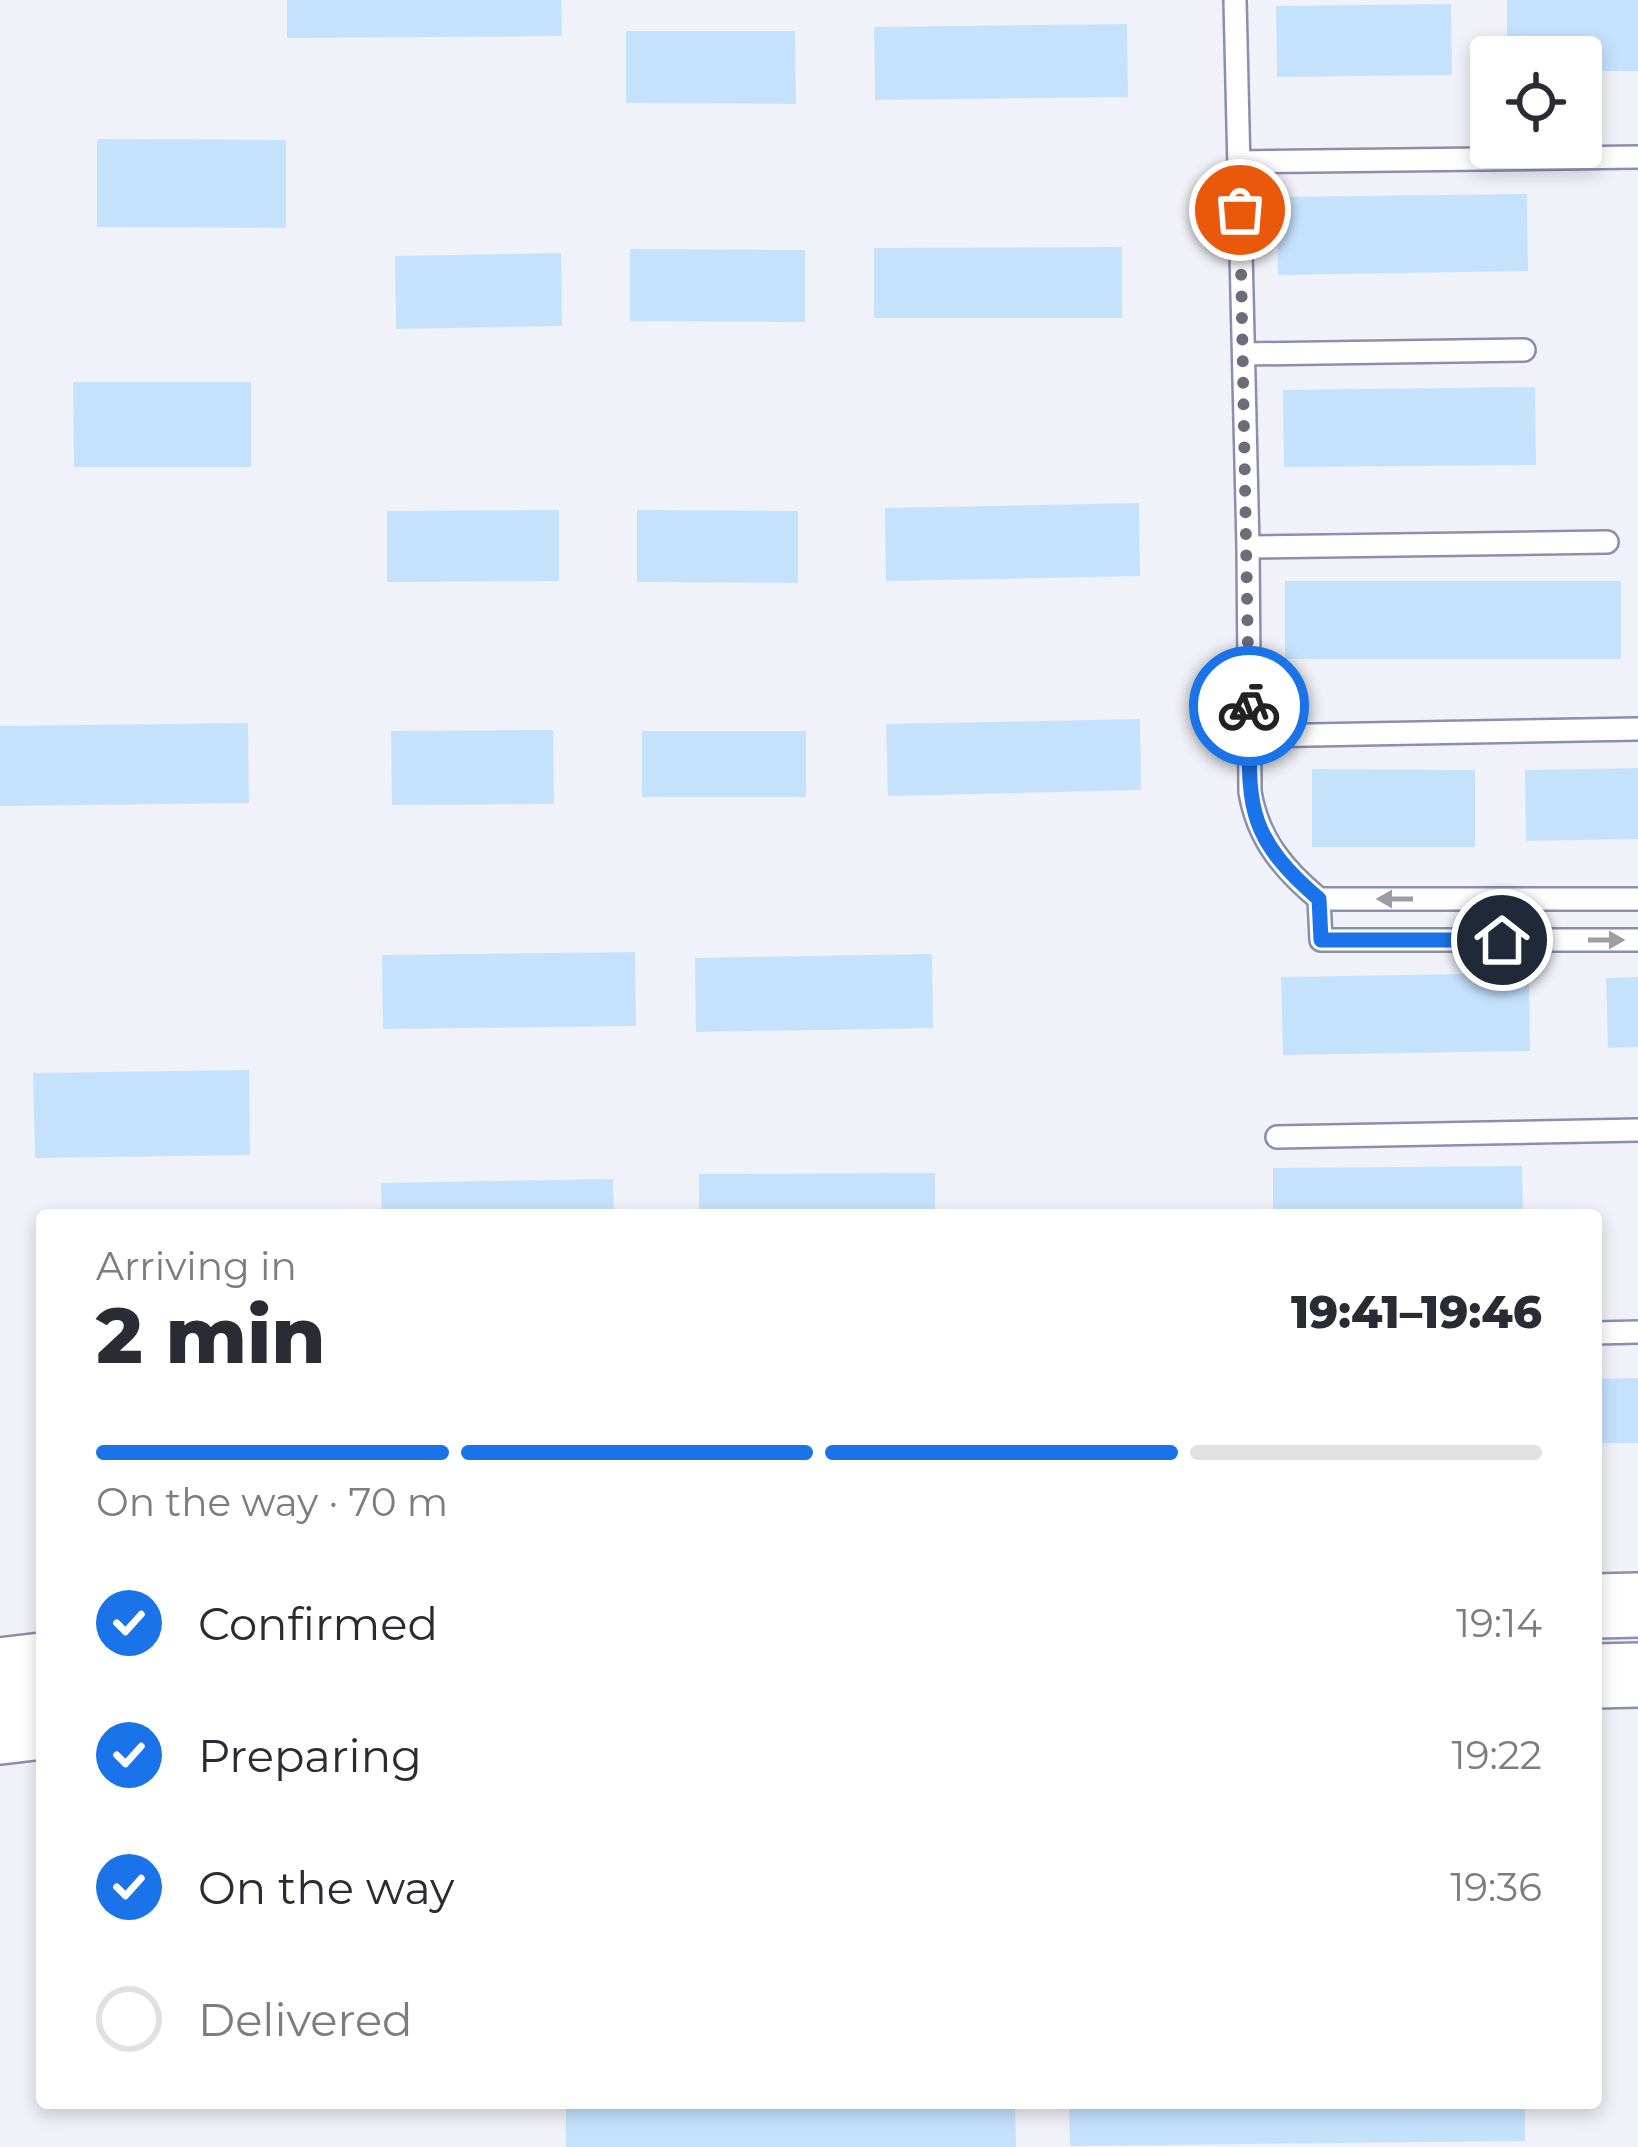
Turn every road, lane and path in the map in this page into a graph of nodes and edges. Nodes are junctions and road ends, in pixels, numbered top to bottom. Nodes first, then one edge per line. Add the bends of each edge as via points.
1 (1234, 0) edge
2 (1638, 157) edge
3 (1239, 162) junction
4 (1524, 350) dead end
5 (1244, 354) junction
6 (1607, 542) dead end
7 (1248, 547) junction
8 (1638, 729) edge
9 (1250, 736) junction
10 (1319, 899) junction
11 (1638, 899) edge
12 (1638, 940) edge
13 (1638, 1130) edge
14 (1276, 1137) dead end
15 (1638, 1332) edge
16 (1602, 1333) edge
17 (1638, 1605) edge
18 (1602, 1606) edge
19 (36, 1667) edge
20 (0, 1670) edge
21 (1638, 1675) edge
22 (1602, 1676) edge
23 (36, 1728) edge
24 (0, 1732) edge

1 - 3 lane
2 - 3 lane
3 - 5 lane
4 - 5 lane
5 - 7 lane
6 - 7 lane
7 - 9 lane
8 - 9 lane
9 - 10 lane via 1256,826 1289,874
11 -> 10 lane
10 -> 12 lane via 1321,940
13 - 14 lane
15 - 16 lane
17 - 18 main road
19 - 20 main road
21 - 22 main road
23 - 24 main road

